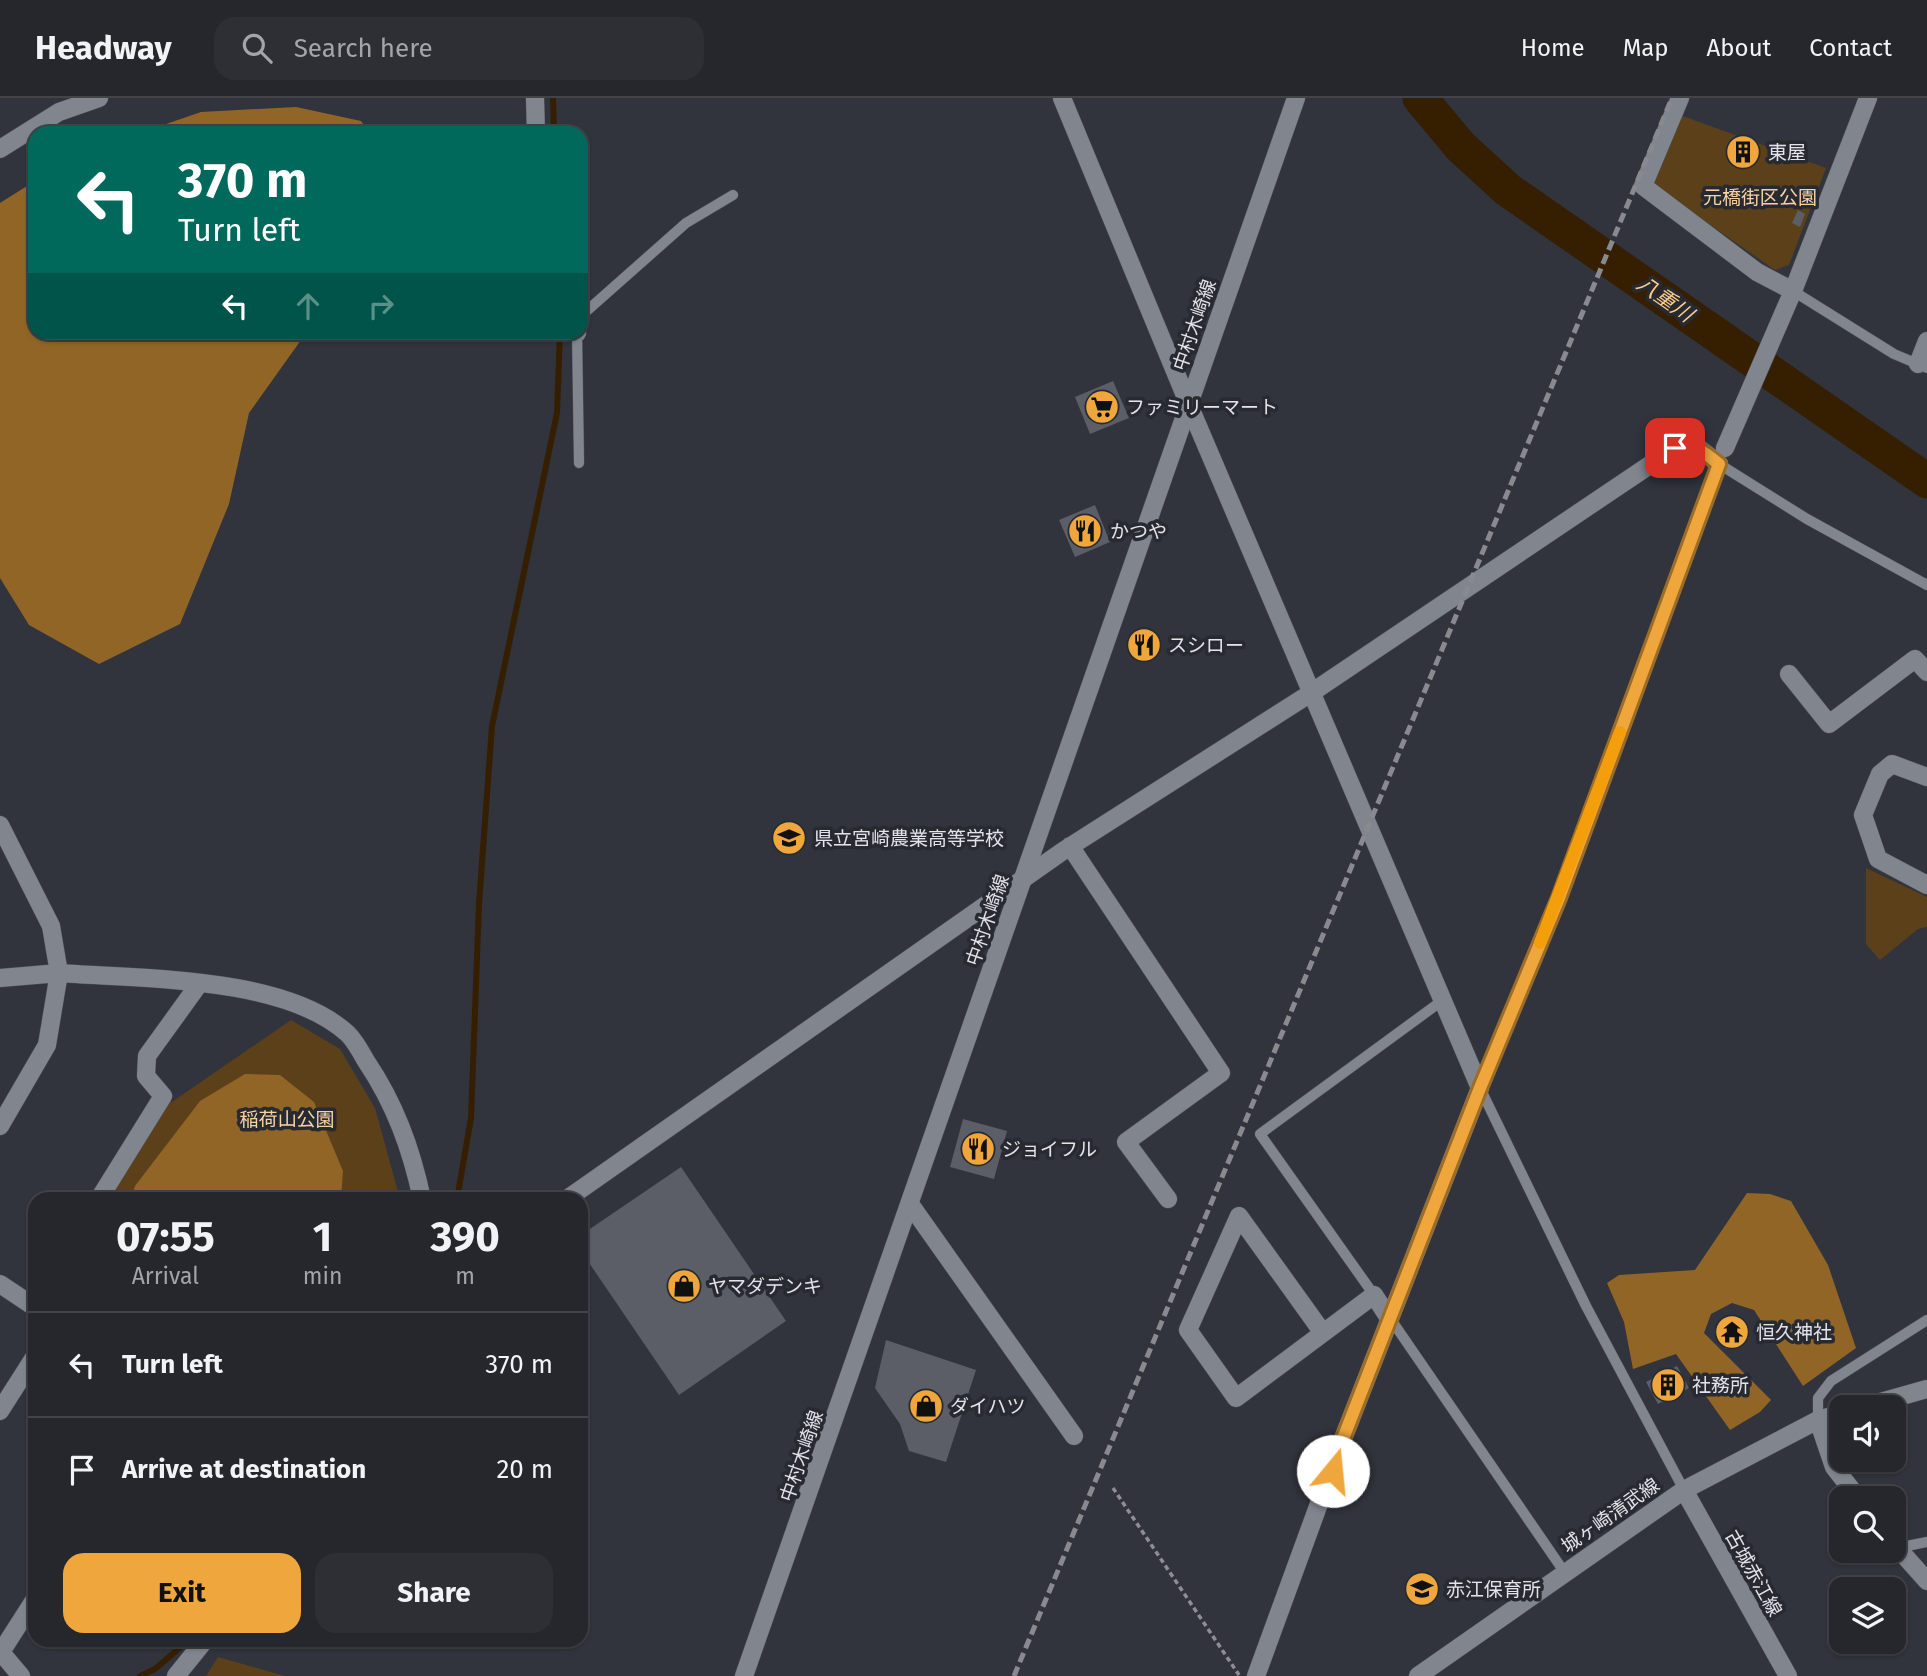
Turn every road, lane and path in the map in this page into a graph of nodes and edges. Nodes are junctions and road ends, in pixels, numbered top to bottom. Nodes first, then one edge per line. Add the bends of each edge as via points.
1 (99, 98) edge
2 (535, 98) edge
3 (1062, 98) edge
4 (1296, 98) edge
5 (1680, 98) edge
6 (1868, 98) edge
7 (37, 126) edge
8 (536, 126) edge
9 (28, 131) edge
10 (0, 149) edge
11 (733, 195) dead end
12 (1789, 299) junction
13 (588, 310) edge
14 (576, 340) edge
15 (1927, 341) edge
16 (1923, 366) edge
17 (1189, 405) junction
18 (1722, 456) junction
19 (579, 463) dead end
20 (1927, 585) edge
21 (1927, 672) edge
22 (1789, 674) dead end
23 (1311, 693) junction
24 (1927, 777) edge
25 (0, 825) edge
26 (1070, 846) junction
27 (1024, 878) junction
28 (1927, 885) edge
29 (59, 973) junction
30 (0, 978) edge
31 (199, 984) junction
32 (1444, 1000) junction
33 (1480, 1088) junction
34 (0, 1126) edge
35 (103, 1192) edge
36 (420, 1192) edge
37 (577, 1192) edge
38 (1168, 1199) dead end
39 (911, 1204) junction
40 (0, 1284) edge
41 (1374, 1295) junction
42 (28, 1302) edge
43 (1390, 1318) junction
44 (1927, 1320) edge
45 (1323, 1333) junction
46 (28, 1368) edge
47 (1927, 1389) edge
48 (1906, 1395) edge
49 (0, 1411) edge
50 (1829, 1417) edge
51 (1818, 1420) junction
52 (1074, 1436) dead end
53 (1849, 1486) edge
54 (1113, 1488) dead end
55 (1684, 1490) junction
56 (1927, 1542) edge
57 (1906, 1545) edge
58 (1906, 1558) edge
59 (1565, 1573) junction
60 (1927, 1581) edge
61 (28, 1610) edge
62 (200, 1647) edge
63 (0, 1652) edge
64 (181, 1674) edge
65 (20, 1676) edge
66 (744, 1676) edge
67 (1239, 1676) edge
68 (1256, 1676) edge
69 (1418, 1676) edge
70 (1788, 1676) edge

1 - 7 street via 59,112
2 - 8 street
3 - 17 street
4 - 17 street, 中村木崎線
5 - 12 street via 1643,186
6 - 12 street
9 - 10 street
11 - 13 lane via 686,223
12 - 16 lane
12 - 18 street
14 - 19 lane
15 - 16 street
17 - 23 street
17 - 27 street, 中村木崎線
18 - 20 lane via 1807,519
18 - 23 street via 1688,444 1675,448
18 - 33 lane via 1559,898
21 - 22 street via 1915,659 1829,724
23 - 26 street
23 - 32 street
24 - 28 street via 1892,764 1880,774 1863,815 1878,859
25 - 29 street via 51,926
26 - 27 street
26 - 38 street via 1221,1073 1126,1142
27 - 37 street
27 - 39 street, 中村木崎線
29 - 30 street
29 - 31 street
29 - 34 street via 47,1045
31 - 35 street via 147,1056 146,1076 163,1096
31 - 36 street via 274,996 322,1017 349,1035 380,1081 404,1129
32 - 33 street
32 - 41 lane via 1260,1134
33 - 43 street
33 - 55 lane via 1586,1307
39 - 52 street
39 - 66 street, 中村木崎線
40 - 42 street
41 - 43 street
41 - 45 street
43 - 59 lane
43 - 68 street
44 - 51 lane via 1831,1381 1818,1398
45 - 45 street via 1236,1398 1188,1330 1240,1216
46 - 49 street
47 - 48 street
50 - 51 street, 城ヶ崎清武線
51 - 53 street via 1834,1467
51 - 55 street, 城ヶ崎清武線
54 - 67 path
55 - 59 street, 城ヶ崎清武線
55 - 70 street, 古城赤江線
56 - 57 lane
58 - 60 street
59 - 69 street, 城ヶ崎清武線
61 - 63 street
62 - 64 street
63 - 65 street

